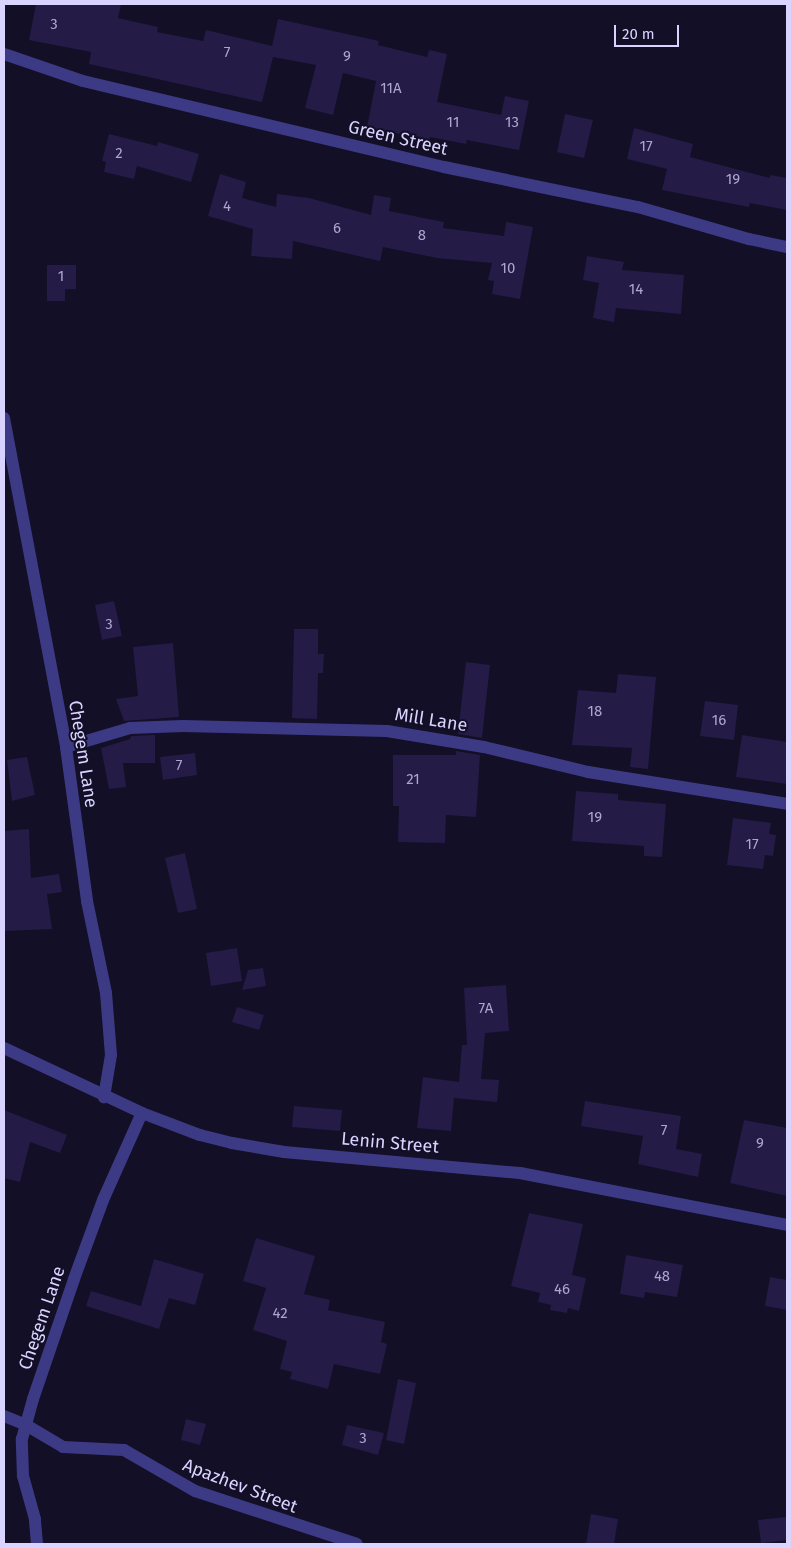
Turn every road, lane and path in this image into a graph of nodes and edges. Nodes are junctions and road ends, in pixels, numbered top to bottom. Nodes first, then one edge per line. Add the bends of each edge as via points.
1 (4, 54) edge
2 (787, 247) edge
3 (4, 418) edge
4 (66, 747) junction
5 (787, 804) edge
6 (4, 1048) edge
7 (104, 1097) junction
8 (142, 1113) junction
9 (787, 1225) edge
10 (4, 1416) edge
11 (26, 1424) junction
12 (37, 1544) edge
13 (358, 1544) edge

1 - 2 street, Green Street via 83,81 444,167 638,207
3 - 4 street, Chegem Lane
4 - 5 street, Mill Lane via 130,728 183,726 387,731 442,738 588,772
4 - 7 street, Chegem Lane via 87,901 110,1023 111,1055
6 - 7 street, Lenin Street
7 - 8 street, Lenin Street
8 - 9 street, Lenin Street via 200,1135 255,1148 520,1173
8 - 11 street, Chegem Lane via 103,1200
10 - 11 street, Apazhev Street
11 - 12 street, Chegem Lane via 22,1439 23,1476 35,1519
11 - 13 street, Apazhev Street via 63,1447 124,1450 195,1491

